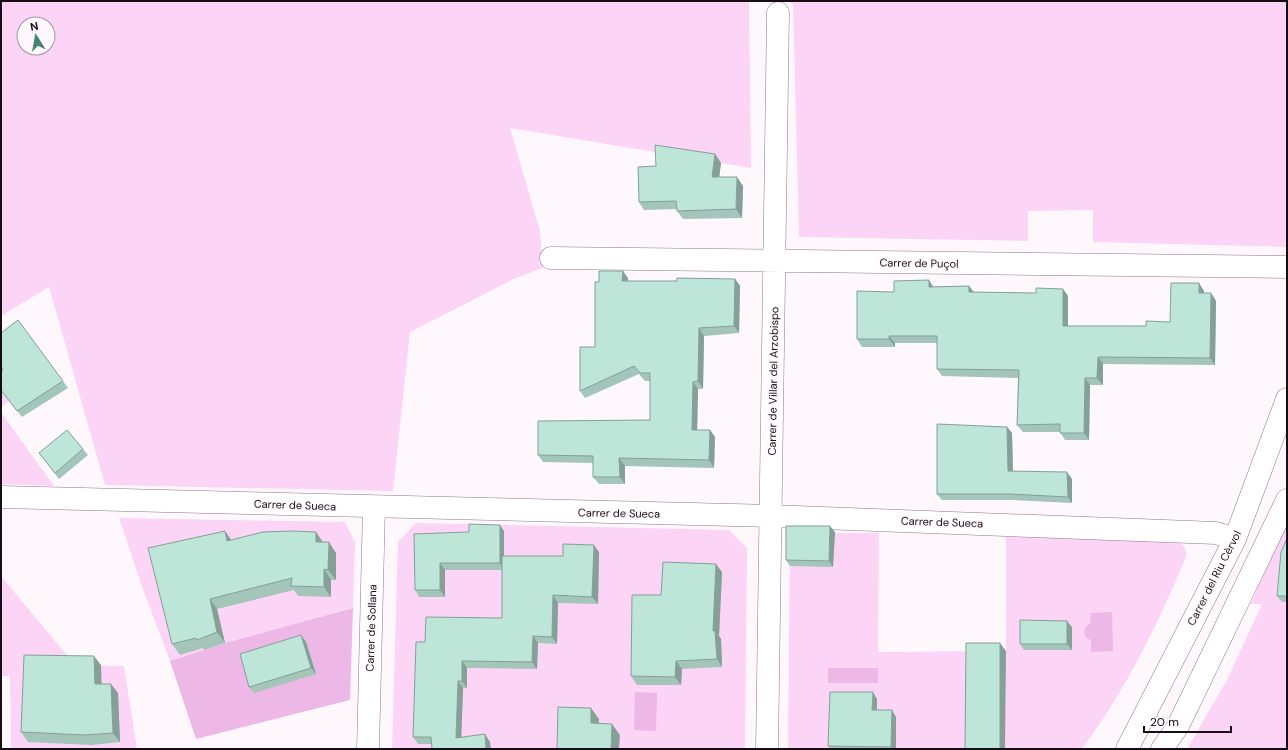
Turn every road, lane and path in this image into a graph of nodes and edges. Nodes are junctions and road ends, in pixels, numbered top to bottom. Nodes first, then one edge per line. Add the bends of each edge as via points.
1 (778, 13) dead end
2 (551, 258) dead end
3 (774, 261) junction
4 (1287, 267) edge
5 (1287, 399) edge
6 (1, 497) edge
7 (1287, 500) edge
8 (374, 507) junction
9 (770, 516) junction
10 (1235, 539) junction
11 (368, 749) edge
12 (767, 749) edge
13 (1127, 749) edge
14 (1162, 749) edge

1 - 3 street, Carrer de Villar del Arzobispo
2 - 3 street, Carrer de Puçol
3 - 4 street, Carrer de Puçol
3 - 9 street, Carrer de Villar del Arzobispo
5 - 10 street, Carrer del Riu Cèrvol
6 - 8 street, Carrer de Sueca
7 - 14 street via 1178,726
8 - 9 street, Carrer de Sueca
8 - 11 street, Carrer de Sollana
9 - 10 street, Carrer de Sueca via 1216,533
9 - 12 street, Carrer de Villar del Arzobispo
10 - 13 street, Carrer del Riu Cèrvol

